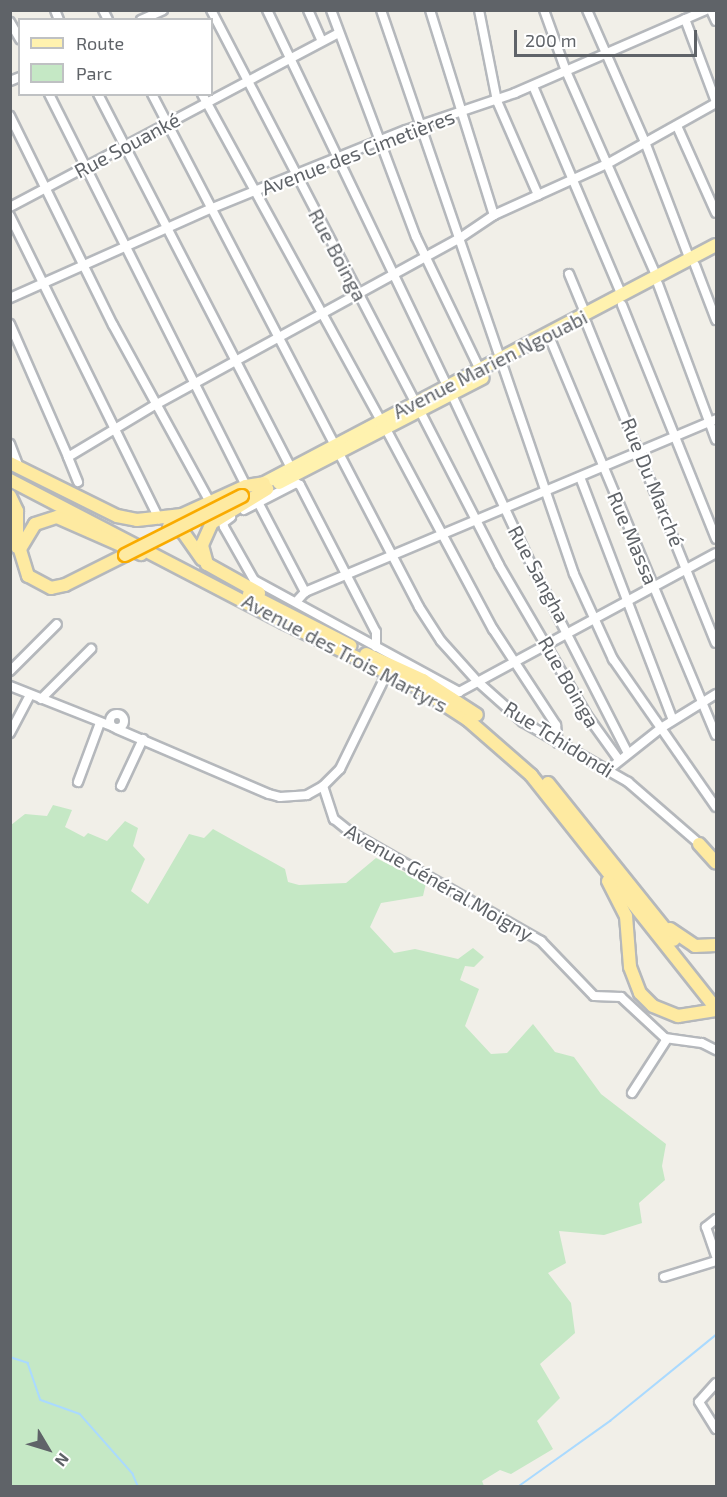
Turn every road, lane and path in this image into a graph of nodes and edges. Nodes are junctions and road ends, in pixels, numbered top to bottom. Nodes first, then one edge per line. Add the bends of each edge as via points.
1 (211, 10) edge
2 (267, 10) edge
3 (308, 10) edge
4 (331, 10) edge
5 (381, 10) edge
6 (430, 10) edge
7 (479, 10) edge
8 (544, 10) edge
9 (587, 10) edge
10 (709, 10) edge
11 (162, 13) edge
12 (147, 18) edge
13 (685, 20) junction
14 (717, 21) edge
15 (10, 22) edge
16 (339, 33) junction
17 (18, 36) edge
18 (322, 41) junction
19 (607, 56) junction
20 (288, 58) junction
21 (566, 71) junction
22 (247, 81) junction
23 (533, 86) junction
24 (50, 96) edge
25 (99, 96) edge
26 (153, 96) edge
27 (203, 96) edge
28 (497, 101) junction
29 (206, 103) junction
30 (717, 103) edge
31 (461, 112) junction
32 (10, 116) edge
33 (167, 124) junction
34 (420, 125) junction
35 (677, 126) junction
36 (381, 140) junction
37 (645, 142) junction
38 (126, 146) junction
39 (336, 158) junction
40 (607, 164) junction
41 (84, 167) junction
42 (297, 174) junction
43 (571, 180) junction
44 (44, 189) junction
45 (255, 191) junction
46 (538, 195) junction
47 (10, 207) edge
48 (210, 209) junction
49 (717, 213) edge
50 (494, 215) junction
51 (10, 216) edge
52 (169, 230) junction
53 (457, 240) junction
54 (717, 245) edge
55 (126, 248) junction
56 (717, 253) edge
57 (426, 255) junction
58 (693, 263) junction
59 (83, 266) junction
60 (395, 274) junction
61 (569, 274) dead end
62 (657, 280) junction
63 (44, 284) junction
64 (358, 294) junction
65 (10, 298) edge
66 (622, 300) junction
67 (320, 315) junction
68 (586, 319) junction
69 (717, 320) edge
70 (10, 324) edge
71 (277, 337) junction
72 (551, 340) junction
73 (236, 362) junction
74 (500, 364) junction
75 (480, 370) junction
76 (194, 385) junction
77 (450, 391) junction
78 (155, 405) junction
79 (418, 407) junction
80 (713, 421) edge
81 (383, 425) junction
82 (114, 430) junction
83 (675, 437) junction
84 (717, 440) edge
85 (10, 444) edge
86 (337, 449) junction
87 (639, 450) junction
88 (68, 457) junction
89 (13, 467) edge
90 (602, 467) junction
91 (291, 468) junction
92 (580, 477) junction
93 (10, 480) edge
94 (78, 482) dead end
95 (265, 486) junction
96 (543, 492) junction
97 (244, 494) junction
98 (10, 496) edge
99 (210, 502) junction
100 (258, 502) junction
101 (505, 509) junction
102 (156, 520) junction
103 (479, 520) junction
104 (443, 535) junction
105 (717, 539) edge
106 (19, 547) junction
107 (717, 553) edge
108 (392, 555) junction
109 (207, 564) junction
110 (688, 568) junction
111 (347, 575) junction
112 (654, 587) junction
113 (305, 592) junction
114 (237, 597) junction
115 (627, 601) junction
116 (296, 602) junction
117 (593, 617) junction
118 (57, 624) dead end
119 (313, 627) junction
120 (569, 632) junction
121 (546, 644) junction
122 (717, 644) edge
123 (376, 647) junction
124 (91, 649) dead end
125 (513, 662) junction
126 (10, 671) edge
127 (387, 673) junction
128 (477, 681) junction
129 (10, 686) edge
130 (30, 694) junction
131 (717, 694) edge
132 (41, 699) junction
133 (700, 703) junction
134 (673, 720) junction
135 (100, 723) junction
136 (661, 728) junction
137 (10, 734) edge
138 (717, 735) edge
139 (140, 737) junction
140 (558, 742) junction
141 (628, 753) junction
142 (619, 760) junction
143 (608, 770) junction
144 (78, 782) dead end
145 (121, 786) dead end
146 (324, 786) junction
147 (717, 807) edge
148 (574, 830) junction
149 (699, 844) junction
150 (717, 858) edge
151 (717, 863) edge
152 (648, 906) junction
153 (717, 945) edge
154 (717, 997) edge
155 (715, 1010) edge
156 (667, 1039) junction
157 (717, 1050) edge
158 (632, 1093) dead end
159 (717, 1219) edge
160 (717, 1256) edge
161 (717, 1261) edge
162 (664, 1277) dead end
163 (717, 1383) edge
164 (717, 1429) edge

1 - 22 street, Rue Boinga
2 - 20 street, Rue Sangha
3 - 18 street
4 - 16 street
5 - 34 street
6 - 31 street
7 - 28 street
8 - 21 street
9 - 19 street
10 - 13 street, Avenue des Cimetières
10 - 14 street
11 - 12 street
13 - 19 street, Avenue des Cimetières
13 - 30 street
15 - 17 street
16 - 18 street, Rue Souanké
16 - 36 street
18 - 20 street, Rue Souanké
19 - 21 street, Avenue des Cimetières
19 - 37 street
20 - 22 street, Rue Souanké
20 - 39 street, Rue Sangha
21 - 23 street, Avenue des Cimetières
21 - 40 street
22 - 29 street, Rue Souanké
22 - 42 street, Rue Boinga
23 - 28 street, Avenue des Cimetières
23 - 43 street
24 - 41 street
25 - 38 street
26 - 33 street, Rue Tchidondi
27 - 29 street
28 - 31 street, Avenue des Cimetières
28 - 46 street
29 - 33 street, Rue Souanké
29 - 45 street
30 - 35 street
31 - 34 street, Avenue des Cimetières
31 - 50 street
32 - 44 street
33 - 38 street, Rue Souanké
33 - 48 street, Rue Tchidondi
34 - 36 street, Avenue des Cimetières
34 - 53 street
35 - 37 street
35 - 49 street
36 - 39 street, Avenue des Cimetières
36 - 57 street
37 - 40 street
37 - 58 street
38 - 41 street, Rue Souanké
38 - 52 street
39 - 42 street, Avenue des Cimetières
39 - 60 street, Rue Sangha
40 - 43 street
40 - 62 street
41 - 44 street, Rue Souanké
41 - 55 street
42 - 45 street, Avenue des Cimetières
42 - 64 street, Rue Boinga
43 - 46 street
43 - 66 street
44 - 47 street, Rue Souanké
44 - 59 street
45 - 48 street, Avenue des Cimetières
45 - 67 street
46 - 50 street
48 - 52 street, Avenue des Cimetières
48 - 71 street, Rue Tchidondi
50 - 53 street
51 - 63 street
52 - 55 street, Avenue des Cimetières
52 - 73 street
53 - 57 street
53 - 74 street
54 - 58 main road, Avenue Marien Ngouabi
55 - 59 street, Avenue des Cimetières
55 - 76 street
56 - 58 main road
57 - 60 street
57 - 75 street
58 - 62 main road, Avenue Marien Ngouabi
58 - 69 street
59 - 63 street, Avenue des Cimetières
59 - 78 street
60 - 64 street
60 - 77 street, Rue Sangha
61 - 68 street, Rue Du Marché
62 - 66 main road, Avenue Marien Ngouabi
62 - 80 street
63 - 65 street, Avenue des Cimetières
63 - 82 street
64 - 67 street
64 - 79 street, Rue Boinga
66 - 68 main road, Avenue Marien Ngouabi
66 - 83 street
67 - 71 street
67 - 81 street
68 - 72 main road
68 - 74 main road, Avenue Marien Ngouabi
68 - 87 street, Rue Du Marché
70 - 88 street
71 - 73 street
71 - 86 street, Rue Tchidondi
72 - 74 main road
72 - 90 street, Rue Massa
73 - 76 street
73 - 91 street
74 - 75 main road, Avenue Marien Ngouabi
74 - 77 main road
74 - 96 street
75 - 77 main road, Avenue Marien Ngouabi
76 - 78 street
76 - 97 street
77 - 79 main road, Avenue Marien Ngouabi
77 - 101 street, Rue Sangha
78 - 82 street
78 - 99 street
79 - 81 main road, Avenue Marien Ngouabi
79 - 103 street, Rue Boinga
80 - 83 street
80 - 84 street
81 - 86 main road, Avenue Marien Ngouabi
81 - 104 street
82 - 88 street
82 - 102 street
83 - 87 street
83 - 105 street
85 - 89 street
86 - 91 main road, Avenue Marien Ngouabi
86 - 95 main road
86 - 108 street, Rue Tchidondi
87 - 90 street
87 - 110 street, Rue Du Marché
88 - 94 street
89 - 102 highway via 117,516
89 - 119 highway, Avenue des Trois Martyrs
90 - 92 street
90 - 112 street, Rue Massa
91 - 95 main road, Avenue Marien Ngouabi
92 - 96 street
92 - 115 street
93 - 114 highway, Avenue des Trois Martyrs
95 - 97 highway
95 - 109 highway via 209,526 202,545
96 - 101 street
96 - 117 street
97 - 99 highway
97 - 106 highway, bridge via 66,585 51,588 28,576
98 - 106 highway via 17,511
99 - 102 highway
100 - 111 street via 298,483
100 - 113 street
100 - 116 street via 225,520 224,527 252,578
101 - 103 street
101 - 120 street, Rue Sangha
102 - 109 highway via 183,532
103 - 104 street
103 - 121 street, Rue Boinga via 499,565
104 - 108 street
104 - 125 street
106 - 114 highway via 35,524 51,518 66,519
107 - 110 street
108 - 111 street
108 - 128 street, Rue Tchidondi via 441,641
109 - 119 highway via 299,614
110 - 112 street
110 - 122 street, Rue Du Marché
111 - 113 street
111 - 123 street via 376,632
112 - 115 street
112 - 133 street, Rue Massa
113 - 116 street
114 - 127 highway, Avenue des Trois Martyrs
115 - 117 street
115 - 134 street
116 - 123 street
117 - 120 street
117 - 136 street via 613,659
118 - 126 street
119 - 152 highway, Avenue des Trois Martyrs via 423,680 493,729 545,780
120 - 121 street
120 - 141 street, Rue Sangha
121 - 125 street
121 - 142 street, Rue Boinga via 586,714
123 - 128 street via 455,691
124 - 132 street
125 - 128 street
125 - 140 street via 556,724
127 - 146 street via 351,750
127 - 148 highway, Avenue des Trois Martyrs via 435,697 489,735 531,775
128 - 140 street, Rue Tchidondi via 523,722
129 - 130 street
130 - 132 street
130 - 137 street
131 - 133 street
132 - 135 street
133 - 134 street
133 - 138 street, Rue Massa
134 - 136 street
135 - 139 street via 118,726
135 - 144 street
136 - 141 street
136 - 147 street
139 - 145 street
139 - 146 street via 280,797 307,795
140 - 143 street, Rue Tchidondi
141 - 142 street
142 - 143 street
143 - 149 street, Rue Tchidondi via 641,792
146 - 156 street, Avenue Général Moigny via 340,826 541,941 594,996 621,997
148 - 155 highway, Avenue des Trois Martyrs
148 - 155 highway via 621,903 630,967 640,993 669,1014 686,1016
149 - 150 street, Rue Tchidondi
149 - 151 highway
152 - 153 highway via 686,943
152 - 154 highway, Avenue des Trois Martyrs
156 - 157 street via 702,1043
156 - 158 street
159 - 160 street via 706,1227
161 - 162 street
163 - 164 street via 699,1402

